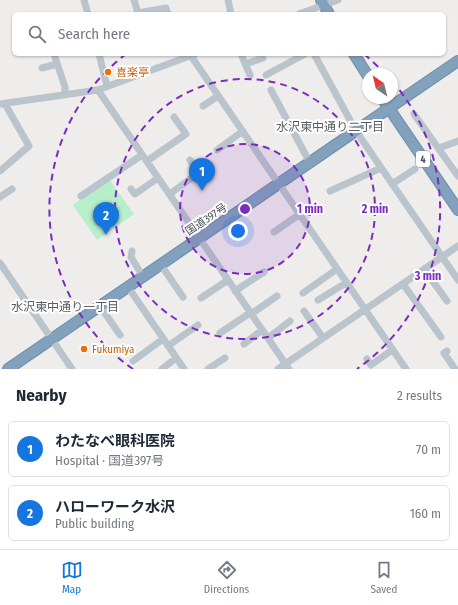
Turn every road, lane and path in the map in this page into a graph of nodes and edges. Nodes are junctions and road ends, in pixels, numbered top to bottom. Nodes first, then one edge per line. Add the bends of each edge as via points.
1 (84, 0) edge
2 (134, 0) edge
3 (228, 0) edge
4 (338, 0) edge
5 (324, 6) edge
6 (87, 12) edge
7 (138, 12) edge
8 (144, 12) edge
9 (167, 12) edge
10 (231, 12) edge
11 (305, 12) edge
12 (55, 56) edge
13 (100, 56) edge
14 (190, 56) edge
15 (194, 56) edge
16 (242, 56) edge
17 (262, 56) edge
18 (301, 56) edge
19 (315, 56) edge
20 (355, 56) edge
21 (458, 61) edge
22 (57, 64) junction
23 (245, 64) junction
24 (42, 68) dead end
25 (363, 68) edge
26 (266, 74) dead end
27 (250, 75) dead end
28 (107, 86) junction
29 (98, 90) junction
30 (271, 90) dead end
31 (65, 94) junction
32 (218, 96) junction
33 (3, 104) edge
34 (386, 104) edge
35 (203, 106) dead end
36 (388, 108) junction
37 (414, 114) dead end
38 (174, 117) dead end
39 (243, 131) junction
40 (356, 131) junction
41 (458, 141) edge
42 (439, 148) junction
43 (217, 150) dead end
44 (142, 155) junction
45 (190, 160) dead end
46 (147, 161) junction
47 (310, 163) junction
48 (381, 168) junction
49 (415, 169) dead end
50 (0, 171) edge
51 (458, 176) edge
52 (158, 178) junction
53 (279, 184) junction
54 (392, 184) junction
55 (12, 189) dead end
56 (132, 189) dead end
57 (330, 190) dead end
58 (170, 194) junction
59 (81, 196) dead end
60 (0, 197) edge
61 (458, 210) edge
62 (300, 214) junction
63 (274, 232) dead end
64 (199, 238) junction
65 (458, 246) edge
66 (132, 251) dead end
67 (442, 257) junction
68 (0, 263) edge
69 (161, 265) junction
70 (337, 269) junction
71 (424, 269) junction
72 (264, 272) dead end
73 (143, 276) junction
74 (228, 280) junction
75 (458, 280) edge
76 (346, 282) junction
77 (403, 284) junction
78 (128, 287) junction
79 (235, 291) junction
80 (303, 293) dead end
81 (277, 296) dead end
82 (183, 297) dead end
83 (201, 298) dead end
84 (318, 300) dead end
85 (447, 301) dead end
86 (100, 306) junction
87 (365, 310) junction
88 (304, 311) dead end
89 (251, 313) junction
90 (290, 321) dead end
91 (198, 325) dead end
92 (262, 330) junction
93 (220, 332) dead end
94 (120, 335) dead end
95 (441, 337) dead end
96 (268, 338) junction
97 (323, 338) junction
98 (52, 339) junction
99 (163, 339) junction
100 (244, 344) dead end
101 (168, 346) junction
102 (392, 350) junction
103 (447, 351) dead end
104 (176, 358) junction
105 (225, 358) dead end
106 (367, 360) dead end
107 (133, 361) dead end
108 (287, 367) edge
109 (8, 369) edge
110 (72, 369) edge
111 (162, 369) edge
112 (184, 369) edge
113 (208, 369) edge
114 (278, 369) edge
115 (406, 369) edge
116 (455, 369) edge

1 - 6 street
2 - 7 street
3 - 10 street
4 - 5 street
5 - 11 street
8 - 9 street via 166,8
12 - 22 street
13 - 28 street
14 - 28 street
15 - 32 street
16 - 23 street
17 - 23 street via 262,58
18 - 26 street
19 - 40 street
20 - 25 highway
21 - 36 highway, 国道397号
22 - 24 street
22 - 31 street
23 - 27 street
28 - 29 street
29 - 31 street
29 - 44 street
30 - 47 street
31 - 33 street
32 - 35 street
32 - 39 street
33 - 50 street via 29,146
34 - 36 highway, 4
36 - 40 highway, 国道397号
36 - 61 highway, 4
37 - 42 street
38 - 46 street via 186,134
39 - 43 street
39 - 53 street
40 - 47 highway, 国道397号
40 - 48 street
41 - 42 street
42 - 51 street
44 - 46 street
44 - 59 street
45 - 58 street via 198,173
46 - 52 street
47 - 53 highway, 国道397号
48 - 54 street
48 - 57 street
49 - 54 street
52 - 56 street via 135,194
52 - 58 street
53 - 62 street
53 - 64 highway, 国道397号
54 - 67 street
55 - 60 street
58 - 64 street
62 - 63 street
62 - 70 street
64 - 69 highway, 国道397号
64 - 74 street
65 - 67 street
66 - 73 street via 130,257
67 - 71 street
67 - 75 street
68 - 98 street
69 - 73 highway, 国道397号
69 - 82 street
70 - 76 street
70 - 80 street
71 - 77 street
71 - 85 street
72 - 79 street
73 - 78 highway, 国道397号
74 - 79 street
74 - 83 street
76 - 84 street
76 - 87 street
77 - 87 street
77 - 95 street
78 - 86 highway, 国道397号
78 - 99 street
79 - 89 street
81 - 89 street
86 - 94 street
86 - 98 highway, 国道397号
87 - 97 street
87 - 102 street
88 - 97 street
89 - 92 street
89 - 93 street
90 - 96 street
91 - 101 street
92 - 96 street
92 - 100 street
96 - 108 street
97 - 108 street
98 - 109 highway, 国道397号
98 - 110 street
99 - 101 street
99 - 107 street
101 - 104 street
102 - 106 street via 371,365
102 - 115 street
103 - 116 street via 444,353
104 - 111 street
104 - 112 street
105 - 113 street
108 - 114 street

